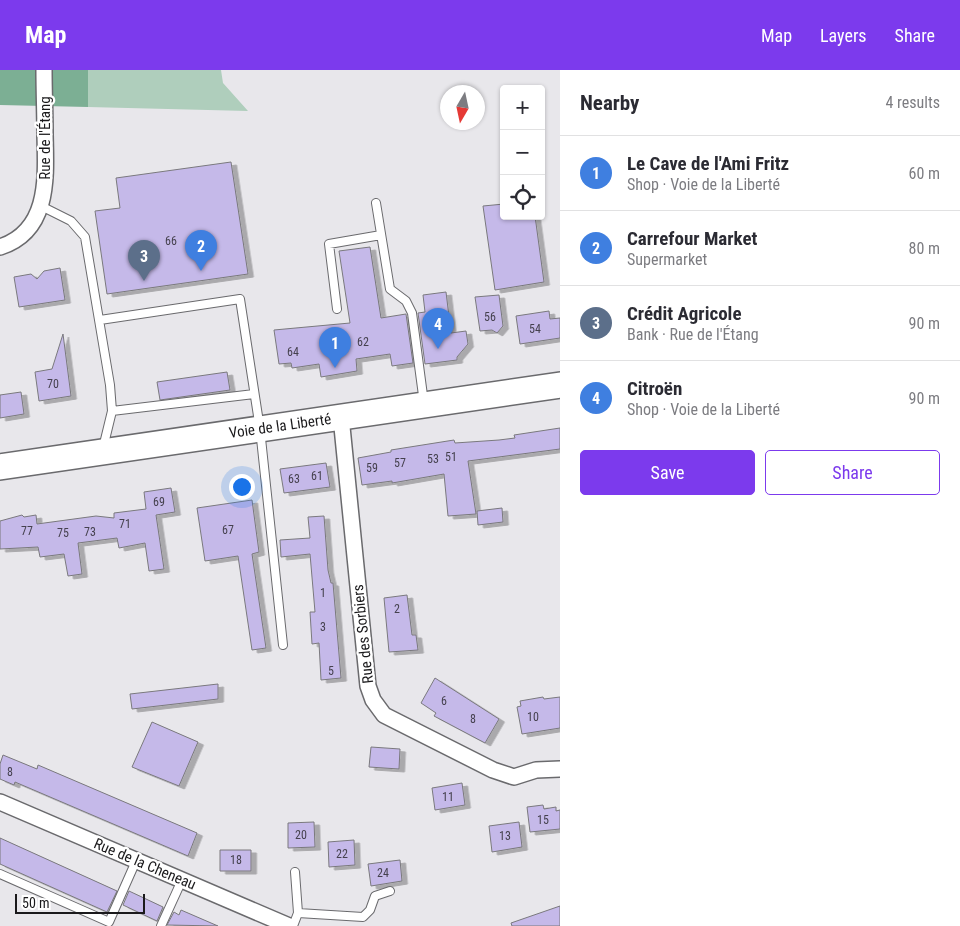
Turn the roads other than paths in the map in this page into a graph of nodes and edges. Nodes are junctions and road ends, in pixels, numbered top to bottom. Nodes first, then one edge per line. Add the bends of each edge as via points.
1 (44, 70) edge
2 (376, 203) dead end
3 (41, 206) junction
4 (381, 235) junction
5 (0, 247) edge
6 (338, 309) dead end
7 (100, 320) junction
8 (560, 385) edge
9 (254, 394) junction
10 (424, 405) junction
11 (112, 411) junction
12 (341, 417) junction
13 (260, 429) junction
14 (102, 452) junction
15 (0, 467) edge
16 (283, 645) dead end
17 (560, 769) edge
18 (0, 802) edge
19 (136, 860) junction
20 (295, 872) dead end
21 (0, 874) edge
22 (182, 880) junction
23 (390, 891) dead end
24 (298, 913) junction
25 (162, 926) edge
26 (291, 926) edge

1 - 3 street, Rue de l'Étang via 46,180
2 - 4 lane
3 - 5 street, Rue de l'Étang via 35,220 16,238
3 - 7 lane via 71,221 86,236
4 - 6 lane via 329,244
4 - 10 lane via 390,289 406,301 412,313
7 - 9 lane via 240,299
7 - 11 lane
8 - 10 main road, Voie de la Liberté
9 - 11 lane
9 - 13 lane
10 - 12 main road, Voie de la Liberté
11 - 14 lane
12 - 13 main road, Voie de la Liberté
12 - 17 street, Rue des Sorbiers via 368,686 373,700 384,715 493,770 514,777 536,770
13 - 14 main road, Voie de la Liberté
13 - 16 lane
14 - 15 main road, Voie de la Liberté
18 - 19 street, Rue de la Cheneau
19 - 21 lane via 109,922
19 - 22 street, Rue de la Cheneau
20 - 24 lane
22 - 25 lane
22 - 26 street, Rue de la Cheneau
23 - 24 lane via 375,896 370,910 363,917
24 - 26 lane

